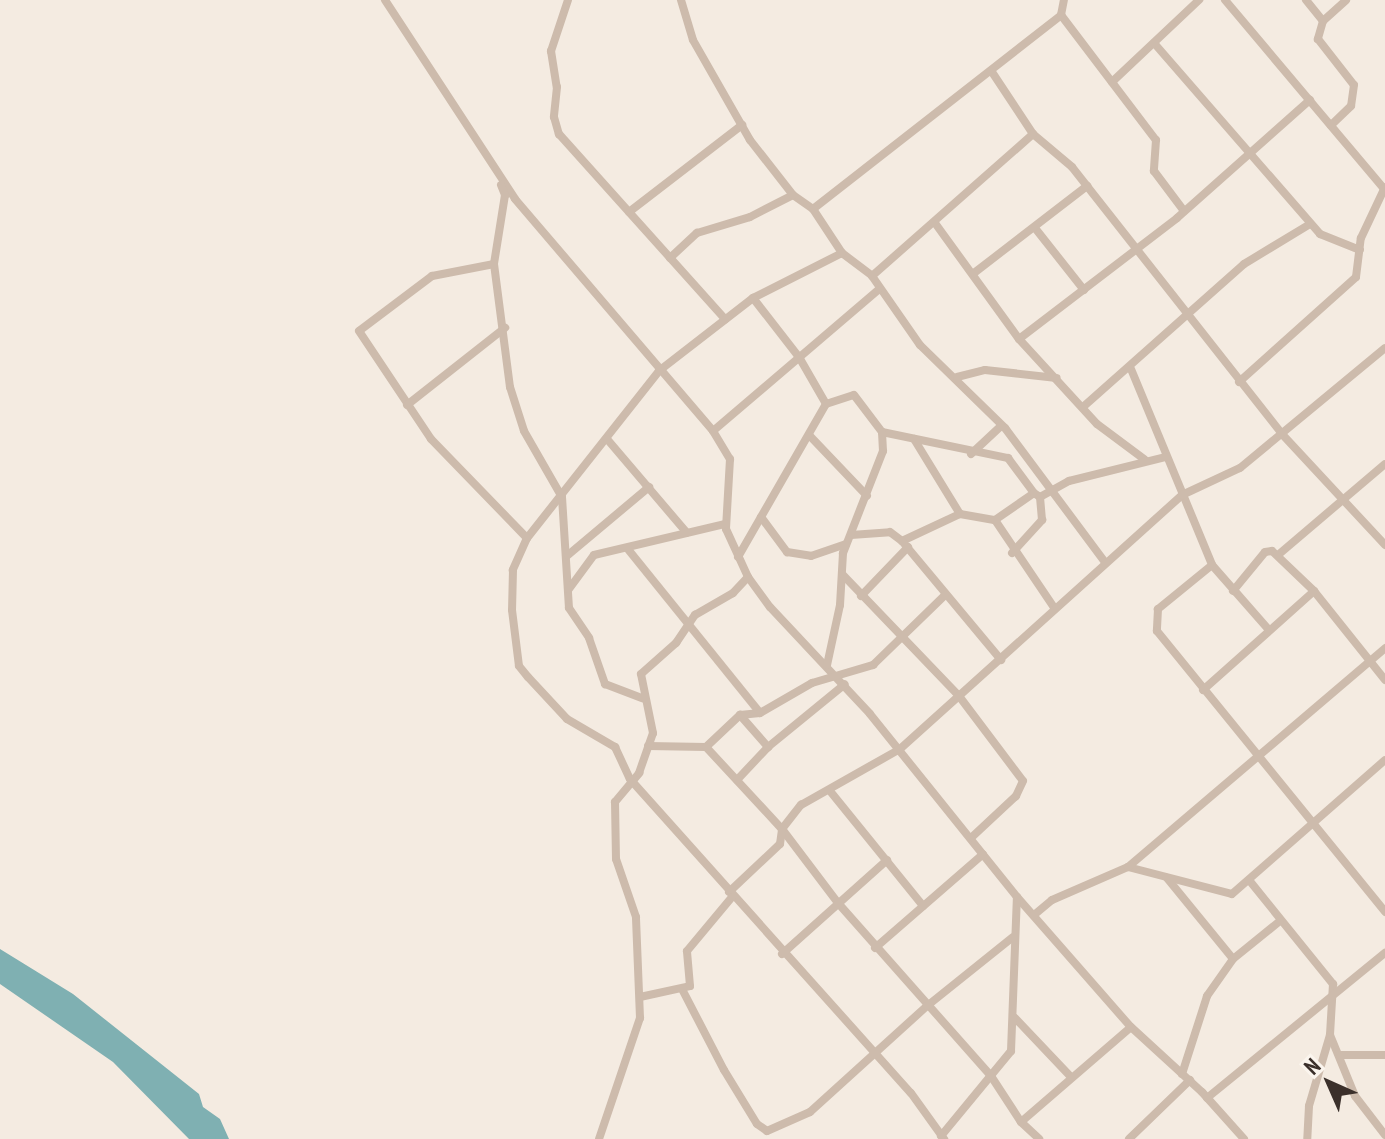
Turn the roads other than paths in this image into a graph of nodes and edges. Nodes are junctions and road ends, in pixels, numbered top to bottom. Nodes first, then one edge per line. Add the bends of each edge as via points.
1 (385, 0) edge
2 (568, 0) edge
3 (681, 0) edge
4 (1064, 0) edge
5 (1199, 0) edge
6 (1225, 0) edge
7 (1306, 0) edge
8 (1346, 0) edge
9 (1061, 15) junction
10 (1323, 21) junction
11 (1154, 43) junction
12 (992, 72) junction
13 (1112, 82) junction
14 (1310, 100) junction
15 (742, 125) junction
16 (1331, 125) junction
17 (1033, 134) junction
18 (1248, 155) junction
19 (493, 166) junction
20 (1087, 186) junction
21 (1385, 189) edge
22 (793, 195) junction
23 (813, 209) junction
24 (1184, 211) junction
25 (629, 212) junction
26 (935, 223) junction
27 (1310, 224) junction
28 (1035, 228) junction
29 (1135, 250) junction
30 (1360, 250) junction
31 (842, 253) junction
32 (670, 258) junction
33 (494, 264) junction
34 (974, 273) junction
35 (872, 276) junction
36 (1084, 290) junction
37 (877, 291) junction
38 (753, 298) junction
39 (1184, 315) junction
40 (725, 319) junction
41 (505, 328) junction
42 (1019, 339) junction
43 (1385, 348) edge
44 (799, 357) junction
45 (1131, 369) junction
46 (659, 371) junction
47 (957, 377) junction
48 (1057, 378) junction
49 (1239, 382) junction
50 (826, 404) junction
51 (407, 405) junction
52 (1083, 407) junction
53 (1001, 426) junction
54 (713, 431) junction
55 (882, 432) junction
56 (1281, 433) junction
57 (809, 435) junction
58 (914, 438) junction
59 (607, 439) junction
60 (1020, 450) junction
61 (971, 454) junction
62 (1165, 457) junction
63 (1008, 458) junction
64 (1144, 459) junction
65 (1385, 464) edge
66 (649, 487) junction
67 (1041, 493) junction
68 (1182, 495) junction
69 (867, 496) junction
70 (562, 497) junction
71 (1344, 501) junction
72 (960, 514) junction
73 (761, 517) junction
74 (995, 520) junction
75 (725, 524) junction
76 (687, 533) junction
77 (527, 538) junction
78 (848, 540) junction
79 (905, 544) junction
80 (1385, 545) edge
81 (627, 548) junction
82 (1012, 553) junction
83 (568, 555) junction
84 (1278, 555) junction
85 (738, 557) junction
86 (1104, 561) junction
87 (1212, 565) junction
88 (843, 575) junction
89 (748, 577) junction
90 (569, 589) junction
91 (1233, 591) junction
92 (1314, 591) junction
93 (945, 595) junction
94 (861, 596) junction
95 (1055, 609) junction
96 (688, 623) junction
97 (1269, 630) junction
98 (903, 637) junction
99 (1385, 648) edge
100 (1001, 660) junction
101 (1369, 660) junction
102 (827, 665) junction
103 (1385, 680) edge
104 (841, 681) junction
105 (1203, 690) junction
106 (959, 696) junction
107 (642, 698) junction
108 (760, 713) junction
109 (740, 715) junction
110 (648, 746) junction
111 (706, 747) junction
112 (768, 747) junction
113 (900, 749) junction
114 (1254, 755) junction
115 (1385, 760) edge
116 (1377, 767) junction
117 (1385, 776) edge
118 (630, 779) junction
119 (737, 780) junction
120 (830, 791) junction
121 (1309, 824) junction
122 (782, 829) junction
123 (972, 837) junction
124 (983, 854) junction
125 (887, 860) junction
126 (1128, 867) junction
127 (1167, 878) junction
128 (1249, 880) junction
129 (731, 894) junction
130 (1017, 897) junction
131 (838, 903) junction
132 (923, 906) junction
133 (1385, 912) edge
134 (1034, 915) junction
135 (1280, 921) junction
136 (1013, 937) junction
137 (875, 948) junction
138 (1385, 953) edge
139 (782, 954) junction
140 (1233, 959) junction
141 (683, 991) junction
142 (640, 997) junction
143 (1332, 1000) junction
144 (927, 1006) junction
145 (1015, 1018) junction
146 (1131, 1027) junction
147 (1330, 1035) junction
148 (1340, 1055) junction
149 (1385, 1055) edge
150 (872, 1056) junction
151 (991, 1076) junction
152 (1071, 1077) junction
153 (1186, 1077) junction
154 (1207, 1098) junction
155 (1021, 1122) junction
156 (1385, 1135) edge
157 (942, 1138) edge
158 (599, 1139) edge
159 (1039, 1139) edge
160 (1129, 1139) edge
161 (1244, 1139) edge
162 (1307, 1139) edge

1 - 19 street
2 - 25 street via 553,34 554,117 569,147
3 - 15 street via 693,40
4 - 9 street
5 - 11 street
6 - 14 street
7 - 10 street
8 - 10 street
9 - 12 street
9 - 13 street
10 - 16 street via 1318,39 1354,85 1351,106
11 - 13 street
11 - 18 street
12 - 17 street
12 - 23 street
13 - 24 street via 1156,140 1154,171
14 - 16 street
14 - 18 street
15 - 22 street
15 - 25 street
16 - 21 street
17 - 20 street
17 - 26 street
18 - 24 street
18 - 27 street
19 - 33 street via 505,195
19 - 46 street
20 - 28 street
20 - 29 street
21 - 30 street
22 - 23 street
22 - 32 street via 750,217 697,233
23 - 31 street
24 - 29 street
25 - 32 street
26 - 34 street
26 - 35 street
27 - 30 street via 1320,234
27 - 39 street via 1244,264
28 - 34 street
28 - 36 street
29 - 36 street
29 - 39 street
30 - 49 street via 1356,277
31 - 35 street
31 - 38 street
32 - 40 street
33 - 41 street
33 - 51 street via 432,276 359,331
34 - 42 street
35 - 37 street
36 - 42 street
37 - 44 street
37 - 47 street via 920,345
38 - 40 street
38 - 44 street
39 - 45 street
39 - 49 street
40 - 46 street
41 - 51 street
41 - 70 street via 515,407
42 - 48 street
43 - 56 street
44 - 50 street
44 - 54 street
45 - 52 street
45 - 62 street
46 - 54 street
46 - 59 street
47 - 48 street via 985,370
47 - 53 street via 971,399
48 - 52 street
49 - 56 street
50 - 55 street via 854,395
50 - 57 street
51 - 77 street via 459,472
52 - 64 street via 1114,439
53 - 60 street
53 - 61 street
54 - 75 street via 730,459
55 - 58 street
55 - 69 street via 883,451
56 - 68 street via 1240,468
56 - 71 street
57 - 69 street
57 - 73 street
58 - 61 street
58 - 72 street
59 - 66 street
59 - 70 street
60 - 63 street
60 - 67 street
61 - 63 street
62 - 64 street
62 - 68 street
63 - 67 street
64 - 67 street
65 - 71 street
66 - 76 street
66 - 83 street
67 - 74 street
67 - 82 street via 1042,520
67 - 86 street
68 - 86 street
68 - 87 street
69 - 78 street
70 - 77 street
70 - 83 street
71 - 80 street
71 - 84 street
72 - 74 street
72 - 79 street
73 - 78 street via 787,552 801,556
73 - 85 street
74 - 82 street
75 - 76 street
75 - 85 street
76 - 81 street
77 - 118 street via 512,579 519,666 567,719 615,747
78 - 79 street via 890,532
78 - 88 street
79 - 93 street
79 - 94 street
81 - 90 street via 594,555
81 - 96 street
82 - 95 street
83 - 90 street
84 - 91 street via 1265,552
84 - 92 street
85 - 89 street
86 - 95 street
87 - 91 street
87 - 105 street via 1161,606 1154,619 1157,631
88 - 94 street
88 - 102 street
89 - 96 street
89 - 102 street
90 - 107 street via 569,608 589,638 605,684
91 - 97 street
92 - 97 street
92 - 101 street
93 - 98 street
93 - 100 street
94 - 98 street
95 - 100 street
96 - 107 street via 676,643 641,674
96 - 108 street
97 - 105 street
98 - 104 street via 873,665
98 - 106 street
99 - 101 street
100 - 106 street
101 - 103 street
101 - 114 street
102 - 104 street
104 - 108 street via 812,683
104 - 112 street
104 - 113 street
105 - 114 street
106 - 113 street
106 - 123 street via 1023,781 1016,796
107 - 110 street via 654,727
108 - 109 street
109 - 111 street
109 - 112 street
110 - 111 street
110 - 118 street via 639,773
111 - 119 street
112 - 119 street
113 - 120 street
113 - 123 street
114 - 121 street
114 - 126 street
115 - 116 street
116 - 117 street
116 - 121 street
118 - 129 street
118 - 142 street via 615,802 616,859 636,917
119 - 122 street
120 - 122 street via 801,805
120 - 125 street
121 - 128 street
121 - 133 street
122 - 129 street via 780,844
122 - 131 street
123 - 124 street
124 - 130 street
124 - 132 street
125 - 131 street
125 - 132 street
126 - 127 street
126 - 134 street via 1052,900
127 - 128 street via 1221,894 1232,894
127 - 140 street
128 - 135 street
129 - 139 street
129 - 141 street via 687,951 691,982
130 - 134 street
130 - 136 street
131 - 137 street
131 - 139 street
132 - 137 street
134 - 146 street
135 - 140 street
135 - 143 street via 1333,984
136 - 144 street
136 - 145 street
137 - 144 street
138 - 143 street
139 - 150 street
140 - 153 street via 1207,996
141 - 142 street
141 - 150 street via 724,1070 757,1124 767,1131 810,1112
142 - 158 street via 627,1067
143 - 147 street
143 - 154 street
144 - 150 street
144 - 151 street
145 - 151 street via 1011,1051
145 - 152 street
146 - 152 street
146 - 153 street
147 - 148 street
147 - 162 street via 1309,1106
148 - 149 street
148 - 156 street via 1355,1096
150 - 157 street via 911,1093
151 - 155 street
151 - 157 street
152 - 155 street
153 - 154 street
153 - 160 street
154 - 161 street
155 - 159 street

